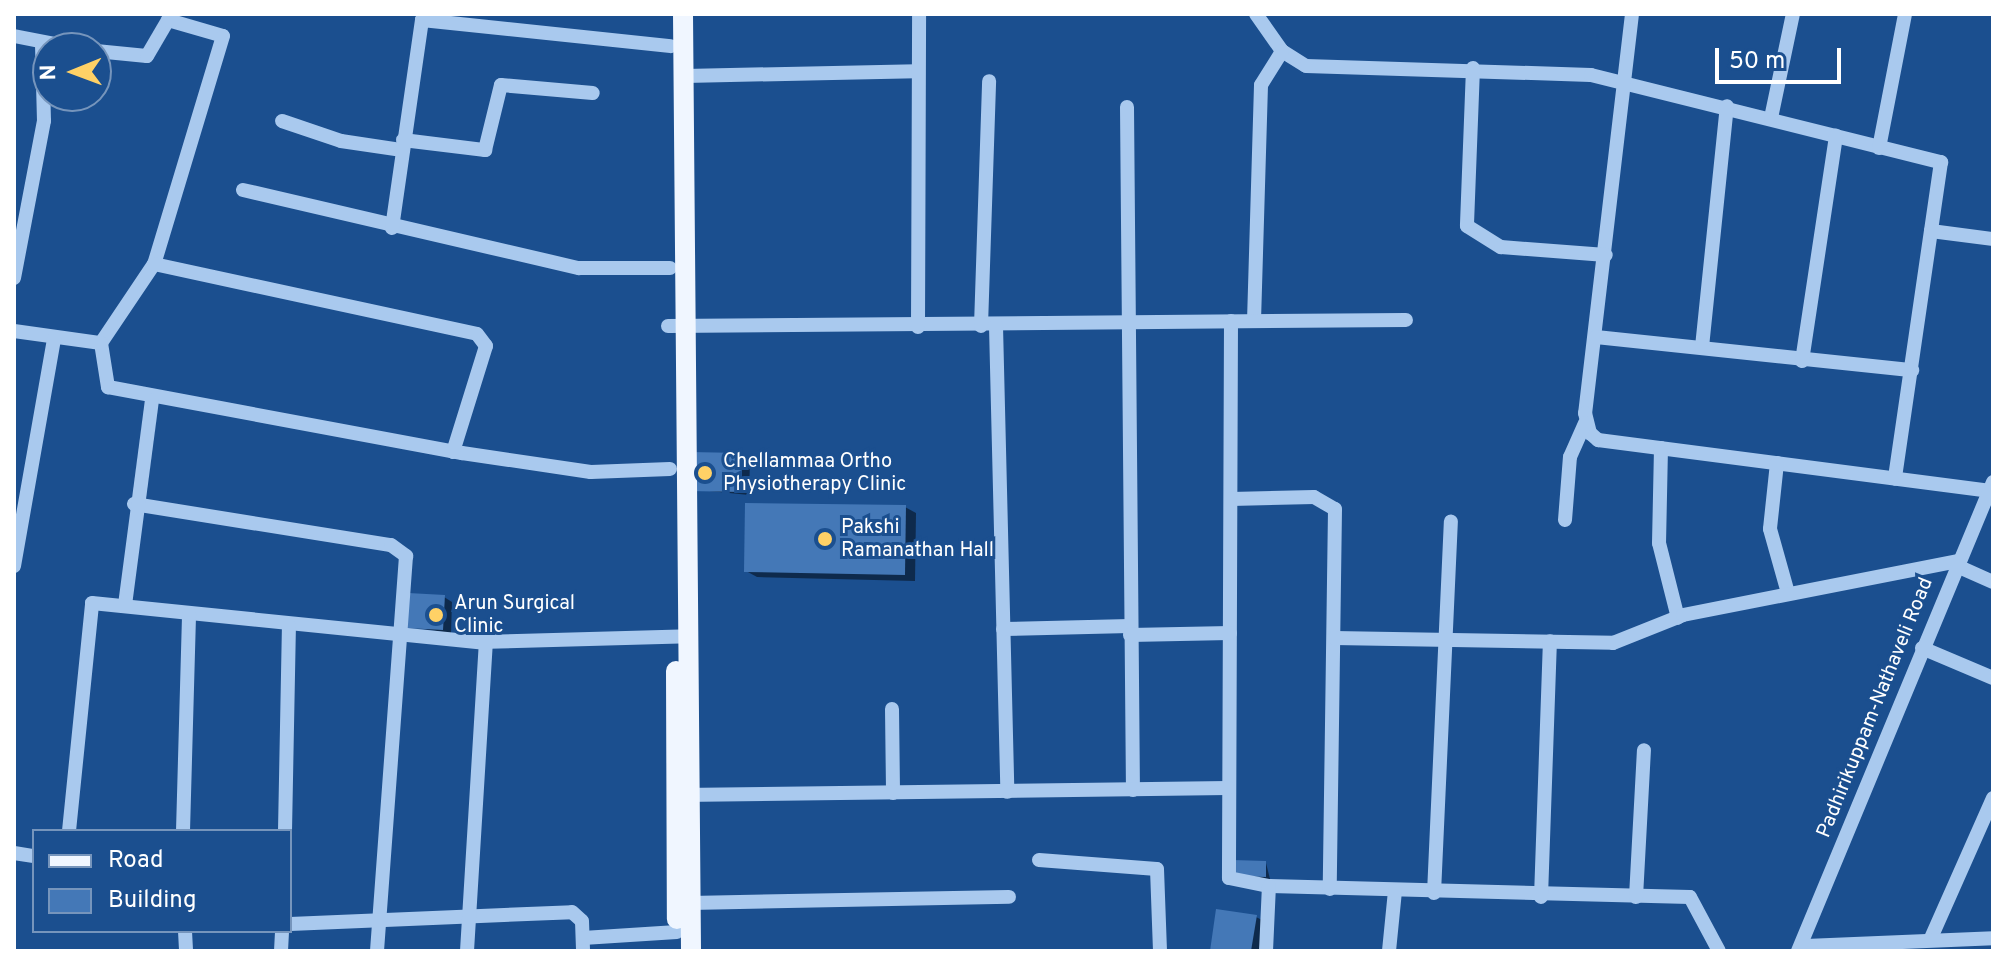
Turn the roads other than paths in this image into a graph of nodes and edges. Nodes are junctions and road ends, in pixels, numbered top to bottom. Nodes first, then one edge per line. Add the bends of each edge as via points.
1 (671, 14) edge
2 (683, 14) edge
3 (919, 14) edge
4 (1256, 14) edge
5 (1632, 14) edge
6 (1793, 14) edge
7 (1905, 14) edge
8 (671, 46) junction
9 (112, 53) edge
10 (1279, 54) junction
11 (1473, 68) junction
12 (916, 71) junction
13 (685, 76) junction
14 (989, 81) dead end
15 (1624, 81) junction
16 (593, 93) dead end
17 (1727, 106) junction
18 (1127, 107) dead end
19 (44, 112) edge
20 (1771, 118) junction
21 (282, 121) dead end
22 (1836, 136) junction
23 (403, 145) junction
24 (1879, 148) junction
25 (243, 190) dead end
26 (392, 228) junction
27 (1931, 231) junction
28 (1993, 239) edge
29 (1606, 255) junction
30 (154, 264) junction
31 (670, 268) junction
32 (14, 278) edge
33 (1406, 320) dead end
34 (1231, 321) junction
35 (1254, 321) junction
36 (1126, 324) junction
37 (674, 326) junction
38 (988, 326) junction
39 (918, 327) junction
40 (14, 331) edge
41 (1596, 337) junction
42 (54, 338) junction
43 (101, 343) junction
44 (1702, 347) junction
45 (1802, 361) junction
46 (1912, 370) junction
47 (152, 401) junction
48 (1585, 423) junction
49 (1661, 448) junction
50 (453, 452) junction
51 (1777, 463) junction
52 (670, 469) junction
53 (1895, 479) junction
54 (1991, 486) edge
55 (1231, 499) junction
56 (134, 504) junction
57 (1565, 520) dead end
58 (1451, 521) dead end
59 (1958, 563) junction
60 (14, 566) edge
61 (1993, 582) edge
62 (1788, 593) junction
63 (125, 605) junction
64 (189, 614) junction
65 (1678, 618) junction
66 (289, 626) junction
67 (1003, 629) junction
68 (1130, 631) junction
69 (1230, 633) junction
70 (401, 635) junction
71 (682, 636) junction
72 (1334, 638) junction
73 (1444, 639) junction
74 (1550, 641) junction
75 (486, 642) junction
76 (1922, 648) junction
77 (1993, 678) edge
78 (892, 709) dead end
79 (1644, 750) dead end
80 (1228, 788) junction
81 (1133, 790) junction
82 (1007, 792) junction
83 (893, 793) junction
84 (683, 795) junction
85 (1993, 798) edge
86 (69, 829) edge
87 (183, 829) edge
88 (285, 829) edge
89 (1039, 860) dead end
90 (1269, 886) junction
91 (1330, 889) junction
92 (1395, 891) junction
93 (1434, 893) junction
94 (1009, 897) dead end
95 (1541, 897) junction
96 (1636, 897) junction
97 (690, 903) junction
98 (471, 915) junction
99 (380, 920) junction
100 (292, 924) edge
101 (1931, 938) junction
102 (677, 942) edge
103 (1989, 943) edge
104 (583, 944) edge
105 (1803, 948) edge
106 (377, 951) edge
107 (467, 951) edge
108 (691, 951) edge
109 (1160, 951) edge
110 (1266, 951) edge
111 (1389, 951) edge
112 (1719, 951) edge

1 - 8 main road
2 - 13 main road
3 - 12 street
4 - 10 street
5 - 15 street
6 - 20 street
7 - 24 street
8 - 23 street via 422,20
8 - 31 main road
9 - 30 street via 147,56 168,20 223,36
10 - 11 street via 1325,69
10 - 35 street via 1261,85
11 - 15 street
11 - 29 street via 1467,226 1501,247
12 - 13 street
12 - 39 street
13 - 37 main road
14 - 38 street
15 - 17 street
15 - 29 street
16 - 23 street via 501,85 485,150
17 - 20 street
17 - 44 street
18 - 36 street
19 - 32 street
20 - 22 street
21 - 23 street via 341,141
22 - 24 street
22 - 45 street
23 - 26 street
24 - 27 street via 1941,162
25 - 26 street
26 - 31 street via 579,268
27 - 28 street
27 - 46 street
29 - 41 street
30 - 43 street
30 - 50 street via 477,334 486,346
31 - 37 main road
33 - 35 street
34 - 35 street
34 - 36 street
34 - 55 street
36 - 38 street
36 - 68 street
37 - 39 street
37 - 52 main road
37 - 71 main road
38 - 39 street
38 - 67 street
40 - 42 street
41 - 44 street
41 - 48 street
42 - 43 street
42 - 60 street
43 - 47 street via 108,387
44 - 45 street
45 - 46 street
46 - 53 street
47 - 50 street
47 - 56 street
48 - 49 street via 1598,440
48 - 57 street via 1570,457
49 - 51 street
49 - 65 street via 1659,543
50 - 52 street via 591,472
51 - 53 street
51 - 62 street via 1770,529
52 - 71 main road
53 - 54 street
54 - 59 street, Padhirikuppam-Nathaveli Road
55 - 69 street
55 - 72 street via 1314,497 1335,509
56 - 63 street
56 - 70 street via 397,548 407,565
58 - 73 street
59 - 61 street
59 - 62 street
59 - 76 street, Padhirikuppam-Nathaveli Road
62 - 65 street
63 - 64 street
63 - 86 street via 92,603
64 - 66 street
64 - 87 street
65 - 74 street via 1631,640
66 - 70 street
66 - 88 street
67 - 68 street
67 - 82 street
68 - 69 street
68 - 81 street
69 - 80 street
70 - 75 street
70 - 99 street
71 - 75 street
71 - 84 main road
72 - 73 street
72 - 91 street
73 - 74 street
73 - 93 street
74 - 95 street
75 - 98 street
76 - 77 street
76 - 105 street, Padhirikuppam-Nathaveli Road
78 - 83 street
79 - 96 street
80 - 81 street
80 - 90 street via 1229,878
81 - 82 street
82 - 83 street
83 - 84 street
84 - 97 main road
84 - 102 main road
85 - 101 street
89 - 109 street via 1157,869
90 - 91 street
90 - 110 street
91 - 92 street
92 - 93 street
92 - 111 street
93 - 95 street
94 - 97 street
95 - 96 street
96 - 112 street via 1696,900
97 - 108 main road
98 - 99 street
98 - 104 street via 572,912 582,921
98 - 107 street
99 - 100 street
99 - 106 street
101 - 103 street
101 - 105 street
102 - 104 street

